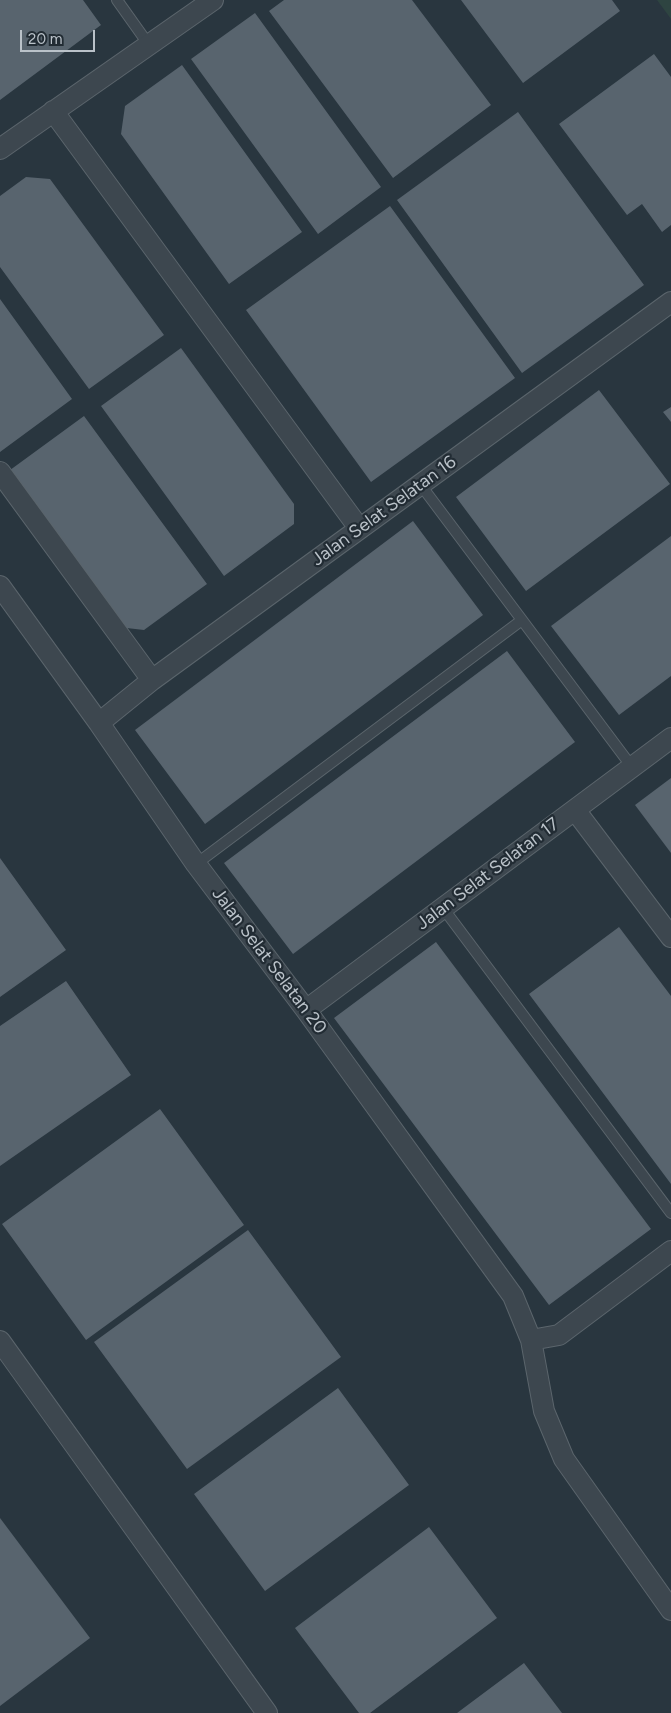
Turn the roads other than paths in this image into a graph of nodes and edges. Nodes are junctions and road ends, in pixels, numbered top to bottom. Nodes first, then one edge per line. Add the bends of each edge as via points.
1 (117, 0) edge
2 (213, 0) edge
3 (149, 45) junction
4 (53, 111) junction
5 (0, 149) edge
6 (671, 302) edge
7 (0, 472) edge
8 (420, 484) junction
9 (359, 528) junction
10 (0, 586) edge
11 (522, 620) junction
12 (152, 680) junction
13 (99, 723) junction
14 (671, 738) edge
15 (632, 767) junction
16 (575, 810) junction
17 (196, 864) junction
18 (443, 908) junction
19 (671, 937) edge
20 (306, 1010) junction
21 (671, 1213) edge
22 (671, 1251) edge
23 (531, 1340) junction
24 (0, 1341) edge
25 (671, 1610) edge
26 (267, 1713) edge

1 - 3 lane
2 - 3 street
3 - 4 street
4 - 5 street
4 - 9 street
6 - 8 street, Jalan Selat Selatan 16
7 - 12 street
8 - 9 street, Jalan Selat Selatan 16
8 - 11 lane
9 - 12 street, Jalan Selat Selatan 16
10 - 13 street, Jalan Selat Selatan 20
11 - 15 lane
11 - 17 lane
12 - 13 street, Jalan Selat Selatan 16
13 - 17 street, Jalan Selat Selatan 20
14 - 15 street, Jalan Selat Selatan 17
15 - 16 street, Jalan Selat Selatan 17
16 - 18 street, Jalan Selat Selatan 17
16 - 19 street
17 - 20 street, Jalan Selat Selatan 20
18 - 20 street, Jalan Selat Selatan 17
18 - 21 lane
20 - 23 street, Jalan Selat Selatan 20 via 513,1296
22 - 23 street via 559,1335
23 - 25 street, Jalan Selat Selatan 20 via 544,1411 564,1459
24 - 26 street

